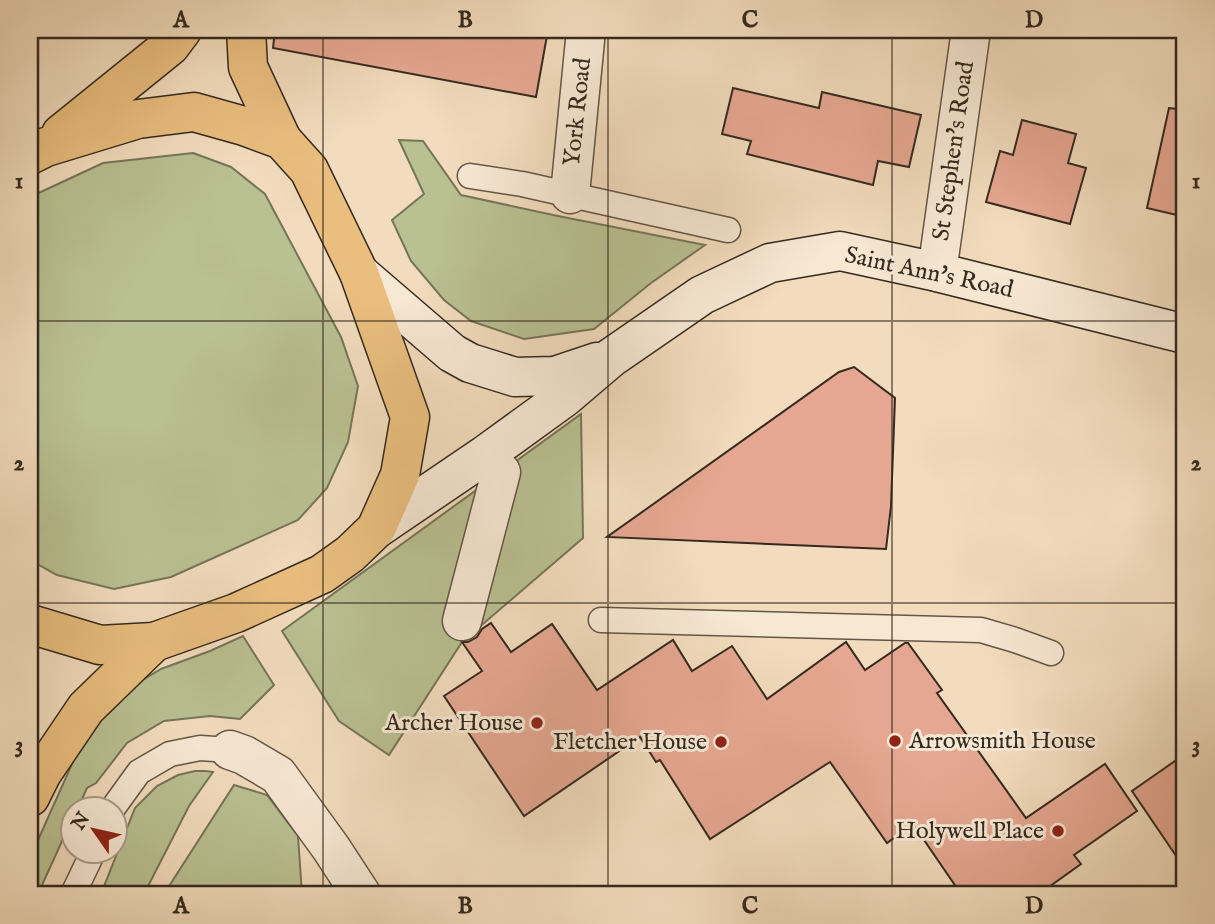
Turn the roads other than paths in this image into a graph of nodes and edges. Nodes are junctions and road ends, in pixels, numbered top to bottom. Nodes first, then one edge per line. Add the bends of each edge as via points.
1 (182, 30) edge
2 (246, 30) edge
3 (586, 30) edge
4 (971, 30) edge
5 (282, 140) junction
6 (38, 150) edge
7 (470, 176) dead end
8 (570, 194) junction
9 (728, 230) dead end
10 (937, 272) junction
11 (359, 273) junction
12 (1185, 334) edge
13 (612, 357) junction
14 (501, 472) dead end
15 (376, 529) junction
16 (601, 620) dead end
17 (462, 621) dead end
18 (30, 624) edge
19 (154, 642) junction
20 (1051, 653) dead end
21 (230, 750) joint
22 (123, 794) edge
23 (30, 797) edge
24 (88, 864) edge
25 (74, 894) edge
26 (361, 894) edge

1 - 6 main road via 170,46
2 - 5 main road via 248,67
3 - 8 street, York Road
4 - 10 street, St Stephen's Road
5 - 6 main road via 194,111 138,119
5 - 11 main road via 309,170
7 - 8 lane
8 - 9 lane
10 - 12 street, Saint Ann's Road
10 - 13 street, Saint Ann's Road via 840,251 770,263 702,295
11 - 13 street, Saint Ann's Road via 452,354 470,363 515,377 555,376
11 - 15 main road via 410,418 400,475
13 - 15 street, Saint Ann's Road via 565,397
14 - 17 street
15 - 19 main road via 322,574 236,613
16 - 20 lane via 981,630
18 - 19 main road via 100,645
19 - 23 main road via 86,708
21 - 22 lane via 200,748 170,754 139,772
21 - 26 street via 278,775
24 - 25 lane

